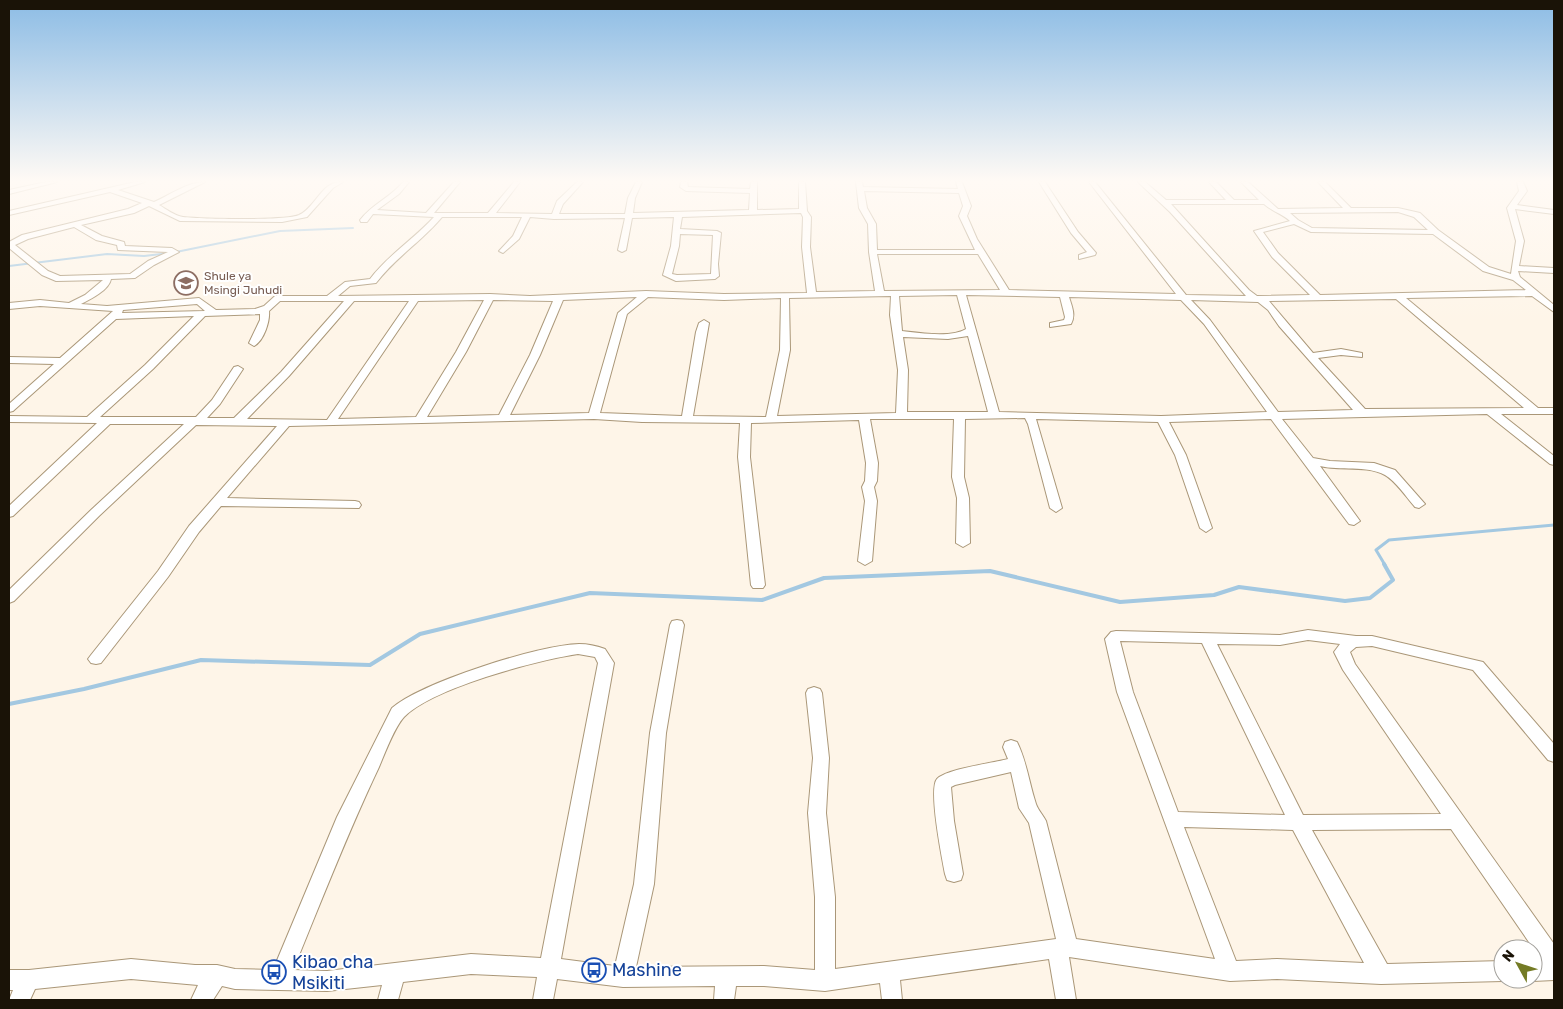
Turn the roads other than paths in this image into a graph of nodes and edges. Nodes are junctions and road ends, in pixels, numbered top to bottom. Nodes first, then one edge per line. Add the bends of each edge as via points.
1 (58, 229) edge
2 (83, 229) edge
3 (427, 229) edge
4 (520, 229) edge
5 (628, 229) edge
6 (807, 229) edge
7 (872, 229) edge
8 (968, 229) edge
9 (1072, 229) edge
10 (1129, 229) edge
11 (1189, 229) edge
12 (1262, 229) edge
13 (1305, 229) edge
14 (1432, 229) edge
15 (1516, 229) edge
16 (675, 231) joint
17 (1435, 232) junction
18 (622, 250) dead end
19 (504, 251) dead end
20 (873, 252) junction
21 (980, 252) junction
22 (1082, 257) dead end
23 (1515, 268) junction
24 (1554, 272) edge
25 (1516, 278) junction
26 (107, 280) junction
27 (961, 292) junction
28 (880, 293) junction
29 (1063, 293) junction
30 (1532, 293) junction
31 (646, 294) junction
32 (895, 294) junction
33 (1006, 294) junction
34 (812, 295) junction
35 (1397, 295) junction
36 (785, 296) junction
37 (490, 297) junction
38 (1183, 297) junction
39 (352, 298) junction
40 (560, 298) junction
41 (1257, 298) junction
42 (1318, 298) junction
43 (328, 299) junction
44 (415, 299) junction
45 (72, 305) junction
46 (9, 306) edge
47 (1554, 309) edge
48 (264, 310) junction
49 (118, 312) junction
50 (202, 314) junction
51 (215, 314) junction
52 (704, 323) dead end
53 (1053, 325) dead end
54 (971, 330) junction
55 (899, 334) junction
56 (944, 336) junction
57 (974, 341) junction
58 (254, 343) dead end
59 (1312, 356) junction
60 (1359, 356) dead end
61 (9, 360) edge
62 (62, 361) junction
63 (238, 369) dead end
64 (9, 409) edge
65 (1554, 411) edge
66 (1491, 412) junction
67 (1536, 412) junction
68 (1362, 413) junction
69 (1029, 415) junction
70 (594, 416) junction
71 (864, 416) junction
72 (901, 416) junction
73 (995, 416) junction
74 (1276, 416) junction
75 (960, 417) junction
76 (502, 418) junction
77 (687, 419) junction
78 (746, 419) junction
79 (90, 420) junction
80 (107, 420) junction
81 (197, 420) junction
82 (238, 420) junction
83 (420, 420) junction
84 (771, 420) junction
85 (1161, 420) junction
86 (11, 421) edge
87 (287, 421) junction
88 (330, 423) junction
89 (1309, 460) junction
90 (1554, 462) edge
91 (218, 502) junction
92 (1419, 504) dead end
93 (355, 505) dead end
94 (1056, 508) dead end
95 (9, 513) edge
96 (1354, 521) dead end
97 (1206, 528) dead end
98 (963, 543) dead end
99 (865, 561) dead end
100 (758, 585) dead end
101 (9, 598) edge
102 (677, 626) dead end
103 (1207, 639) junction
104 (1354, 641) junction
105 (96, 658) dead end
106 (814, 693) dead end
107 (1554, 755) edge
108 (1172, 819) junction
109 (1456, 821) junction
110 (1298, 823) junction
111 (954, 874) dead end
112 (1063, 948) junction
113 (1554, 961) edge
114 (549, 968) junction
115 (1230, 971) junction
116 (888, 972) junction
117 (1493, 972) edge
118 (395, 974) junction
119 (1381, 974) junction
120 (217, 975) junction
121 (623, 977) junction
122 (726, 977) junction
123 (19, 980) edge
124 (279, 980) junction
125 (825, 981) junction
126 (19, 1000) edge
127 (201, 1000) edge
128 (388, 1000) edge
129 (544, 1000) edge
130 (724, 1000) edge
131 (892, 1000) edge
132 (1066, 1000) edge

1 - 26 street via 25,237 10,245 55,278
2 - 26 street via 121,244 121,248 175,252 151,263 136,275
3 - 43 street via 383,268 376,279 348,284
4 - 19 street
5 - 18 street
6 - 34 street
7 - 20 street
8 - 21 street
9 - 22 street via 1092,253
10 - 38 street
11 - 41 street via 1246,292
12 - 42 street via 1258,230 1275,255
13 - 17 street
14 - 17 street
15 - 23 street via 1520,242
16 - 16 street via 717,233 715,276 676,278 667,275 674,254
17 - 25 street via 1486,269
20 - 21 street
20 - 28 street
21 - 33 street
23 - 24 street
23 - 25 street
25 - 30 street
26 - 45 street via 88,297
27 - 32 street
27 - 33 street
27 - 54 street
28 - 32 street
28 - 34 street
29 - 33 street
29 - 38 street
29 - 53 street via 1070,317 1068,322
30 - 35 street
30 - 47 street
31 - 36 street
31 - 40 street
31 - 70 street via 623,313
32 - 55 street
34 - 36 street
35 - 42 street
35 - 67 street
36 - 84 street via 786,350
37 - 40 street
37 - 44 street
37 - 83 street
38 - 41 street
38 - 74 street via 1207,322
39 - 43 street
39 - 44 street
39 - 82 street via 285,374
40 - 76 street
41 - 42 street
41 - 59 street via 1271,308
43 - 48 street via 278,298
44 - 88 street
45 - 46 street via 40,303
45 - 49 street
48 - 51 street
48 - 58 street via 265,320
49 - 50 street
49 - 51 street via 199,301
49 - 62 street
50 - 51 street
50 - 79 street
52 - 77 street
54 - 56 street via 960,336
54 - 57 street
55 - 56 street
55 - 72 street via 903,370
56 - 57 street
57 - 73 street
59 - 60 street via 1341,352
59 - 68 street
61 - 62 street
62 - 64 street
63 - 81 street via 216,402
65 - 67 street
66 - 67 street
66 - 68 street
66 - 90 street
68 - 74 street
69 - 73 street
69 - 85 street
69 - 94 street
70 - 76 street
70 - 77 street
71 - 72 street
71 - 84 street
71 - 99 street via 872,463
72 - 75 street
73 - 75 street
74 - 85 street
74 - 89 street
75 - 98 street via 958,477 963,498
76 - 83 street
77 - 78 street
78 - 84 street
78 - 100 street via 744,457
79 - 80 street
79 - 86 street
80 - 81 street
80 - 95 street
81 - 82 street
81 - 101 street via 95,513
82 - 87 street
83 - 88 street
85 - 97 street via 1176,448
87 - 88 street
87 - 91 street
89 - 92 street via 1383,469 1391,473
89 - 96 street
91 - 93 street
91 - 105 street
102 - 121 street via 658,733 644,884
103 - 104 street via 1280,640 1311,634
103 - 108 street via 1116,636 1112,639 1125,692
103 - 110 street
104 - 107 street via 1385,643 1478,666
104 - 109 street via 1342,652 1348,666
106 - 125 street via 821,758 817,812 825,897
108 - 110 street
108 - 115 street
109 - 110 street
109 - 113 street
110 - 119 street
111 - 112 street via 943,784 1014,756 1028,808 1037,821
112 - 115 street
112 - 116 street
112 - 132 street
114 - 118 street via 471,964
114 - 121 street
114 - 124 street via 606,663 600,653 591,649 540,655 493,670 425,696 400,710 346,817
114 - 129 street
115 - 119 street via 1277,969
116 - 125 street
116 - 131 street
117 - 119 street
118 - 124 street via 327,981
118 - 128 street
120 - 123 street via 131,969
120 - 124 street via 235,979
120 - 127 street
121 - 122 street
122 - 125 street via 764,976
122 - 130 street
123 - 126 street

